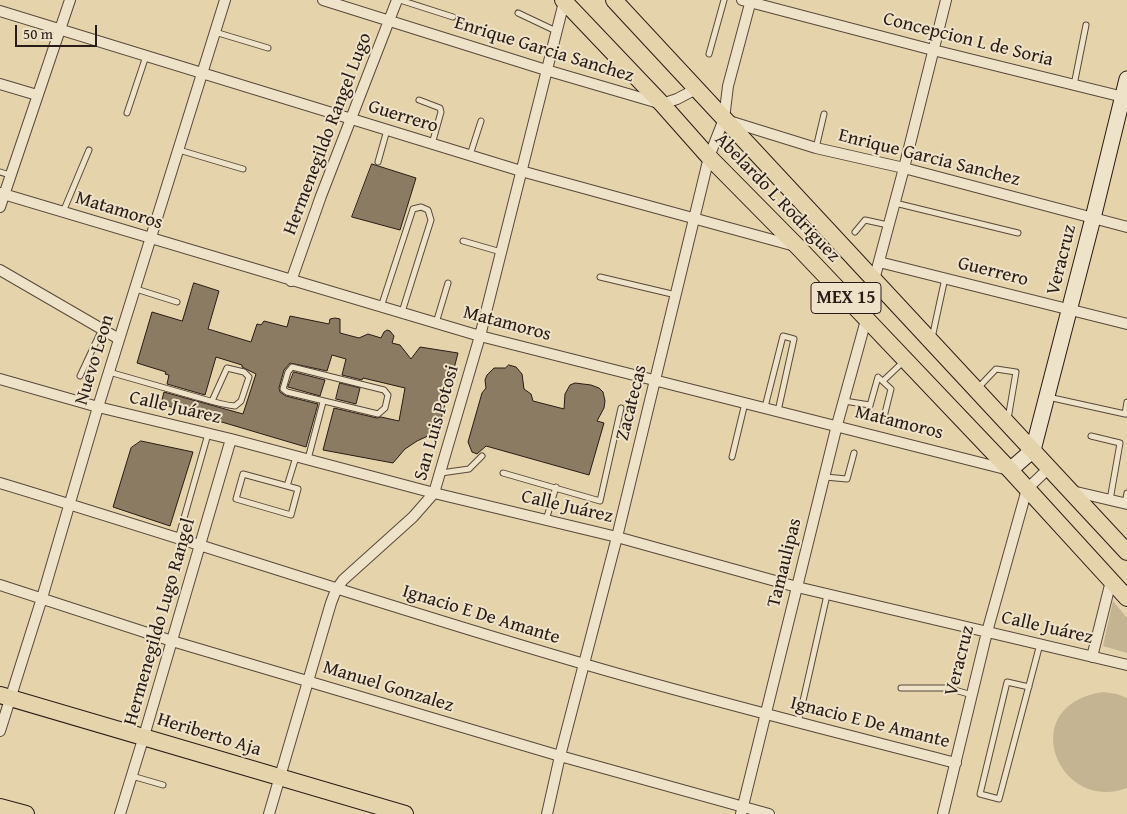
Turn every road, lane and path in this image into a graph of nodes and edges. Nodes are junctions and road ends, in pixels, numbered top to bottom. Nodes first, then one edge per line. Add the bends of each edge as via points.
1 (70, 0) edge
2 (225, 0) edge
3 (324, 0) edge
4 (399, 0) edge
5 (614, 0) edge
6 (724, 0) edge
7 (946, 0) edge
8 (563, 1) edge
9 (748, 1) edge
10 (0, 11) edge
11 (518, 13) dead end
12 (453, 17) dead end
13 (390, 20) junction
14 (1086, 25) dead end
15 (60, 30) junction
16 (215, 32) junction
17 (556, 32) junction
18 (268, 48) dead end
19 (933, 50) junction
20 (709, 54) dead end
21 (146, 56) junction
22 (546, 70) junction
23 (202, 74) junction
24 (1127, 79) edge
25 (0, 84) edge
26 (1074, 85) junction
27 (696, 89) junction
28 (37, 95) junction
29 (1125, 97) edge
30 (419, 100) dead end
31 (662, 104) junction
32 (127, 113) dead end
33 (824, 114) dead end
34 (351, 119) junction
35 (724, 119) junction
36 (481, 121) dead end
37 (387, 130) junction
38 (432, 144) junction
39 (816, 148) junction
40 (89, 150) dead end
41 (178, 150) junction
42 (470, 155) junction
43 (709, 157) junction
44 (378, 162) dead end
45 (904, 168) junction
46 (243, 169) dead end
47 (522, 171) junction
48 (0, 172) edge
49 (11, 175) junction
50 (2, 193) edge
51 (895, 202) junction
52 (0, 207) edge
53 (64, 212) junction
54 (695, 218) junction
55 (1093, 218) junction
56 (889, 225) junction
57 (1127, 227) edge
58 (855, 232) dead end
59 (1018, 233) dead end
60 (151, 239) junction
61 (464, 241) dead end
62 (798, 247) junction
63 (501, 252) junction
64 (879, 262) junction
65 (0, 270) edge
66 (600, 277) dead end
67 (945, 278) junction
68 (291, 280) junction
69 (874, 280) junction
70 (448, 283) dead end
71 (136, 289) junction
72 (676, 295) junction
73 (178, 302) dead end
74 (381, 307) junction
75 (1070, 310) junction
76 (402, 313) junction
77 (866, 320) junction
78 (436, 323) junction
79 (1127, 324) edge
80 (102, 329) junction
81 (480, 336) junction
82 (119, 339) junction
83 (931, 341) junction
84 (905, 360) junction
85 (109, 372) junction
86 (80, 376) dead end
87 (0, 380) edge
88 (656, 380) junction
89 (883, 381) junction
90 (976, 390) junction
91 (1047, 397) junction
92 (212, 401) junction
93 (844, 401) junction
94 (323, 402) junction
95 (745, 402) junction
96 (1127, 402) edge
97 (870, 405) junction
98 (98, 407) junction
99 (765, 407) junction
100 (621, 408) dead end
101 (778, 411) junction
102 (1007, 422) junction
103 (837, 425) junction
104 (208, 434) junction
105 (1091, 436) dead end
106 (231, 439) junction
107 (1033, 450) junction
108 (854, 453) dead end
109 (482, 456) dead end
110 (296, 457) junction
111 (732, 457) dead end
112 (308, 460) junction
113 (1049, 468) junction
114 (1010, 470) junction
115 (440, 473) junction
116 (502, 473) dead end
117 (824, 477) junction
118 (0, 483) edge
119 (287, 486) junction
120 (556, 487) junction
121 (1027, 488) junction
122 (1068, 489) junction
123 (434, 493) junction
124 (1110, 500) junction
125 (1126, 500) edge
126 (69, 504) junction
127 (546, 520) junction
128 (617, 537) junction
129 (178, 539) junction
130 (200, 546) junction
131 (1127, 552) edge
132 (1111, 581) junction
133 (0, 585) edge
134 (797, 587) junction
135 (336, 590) junction
136 (827, 594) junction
137 (42, 598) junction
138 (1127, 598) edge
139 (987, 632) junction
140 (172, 641) junction
141 (1040, 644) junction
142 (1092, 657) junction
143 (585, 664) junction
144 (1126, 664) edge
145 (308, 681) junction
146 (1029, 687) junction
147 (901, 688) dead end
148 (972, 695) junction
149 (5, 696) edge
150 (766, 714) junction
151 (798, 723) junction
152 (0, 731) edge
153 (144, 736) junction
154 (560, 756) junction
155 (956, 763) junction
156 (132, 776) junction
157 (280, 777) junction
158 (163, 785) dead end
159 (0, 807) edge
160 (742, 811) edge
161 (26, 814) edge
162 (120, 814) edge
163 (269, 814) edge
164 (405, 814) edge
165 (547, 814) edge
166 (768, 814) edge
167 (943, 814) edge

1 - 15 street
2 - 16 street, Nuevo Leon
3 - 13 street, Enrique Garcia Sanchez
4 - 12 lane
4 - 13 street, Hermenegildo Rangel Lugo
5 - 27 main road, Abelardo L Rodriguez / MEX 15
6 - 20 lane
7 - 19 street
8 - 17 street, San Luis Potosi
8 - 31 main road, Abelardo L Rodriguez / MEX 15
9 - 19 street, Concepcion L de Soria
9 - 35 street, Zacatecas via 728,86
10 - 15 street, Guerrero
11 - 17 lane
13 - 22 street, Enrique Garcia Sanchez
13 - 34 street, Hermenegildo Rangel Lugo
14 - 26 lane
15 - 21 street, Guerrero
15 - 28 street
16 - 18 lane
16 - 23 street, Nuevo Leon
17 - 22 street, San Luis Potosi
19 - 26 street, Concepcion L de Soria
19 - 45 street
21 - 23 street, Guerrero
21 - 32 lane
22 - 31 street, Enrique Garcia Sanchez
22 - 47 street, San Luis Potosi
23 - 34 street, Guerrero
23 - 41 street, Nuevo Leon
24 - 29 street, Veracruz
25 - 28 street
26 - 29 street, Concepcion L de Soria
27 - 31 street
27 - 35 main road, Abelardo L Rodriguez / MEX 15
28 - 49 street
29 - 55 street, Veracruz
30 - 38 lane via 440,108
31 - 43 main road, Abelardo L Rodriguez / MEX 15
33 - 39 lane
34 - 37 street, Guerrero
34 - 68 street, Hermenegildo Rangel Lugo
35 - 39 street, Enrique Garcia Sanchez
35 - 43 street, Zacatecas
35 - 69 main road, Abelardo L Rodriguez / MEX 15
36 - 42 lane
37 - 38 street, Guerrero
37 - 44 lane
38 - 42 street, Guerrero
39 - 45 street, Enrique Garcia Sanchez
40 - 53 lane
41 - 46 lane
41 - 60 street, Nuevo Leon
42 - 47 street, Guerrero
43 - 54 street, Zacatecas
43 - 62 main road, Abelardo L Rodriguez / MEX 15
45 - 51 street
45 - 55 street, Enrique Garcia Sanchez
47 - 54 street, Guerrero
47 - 63 street, San Luis Potosi
48 - 49 lane
49 - 50 street
50 - 52 street
50 - 53 street, Matamoros
51 - 56 street
51 - 59 lane
53 - 60 street, Matamoros
54 - 62 street, Guerrero
54 - 72 street, Zacatecas
55 - 57 street, Enrique Garcia Sanchez
55 - 75 street, Veracruz
56 - 58 lane via 866,220
56 - 64 street
60 - 68 street, Matamoros
60 - 71 street, Nuevo Leon
61 - 63 lane
62 - 77 main road, Abelardo L Rodriguez / MEX 15
63 - 81 street, San Luis Potosi
64 - 67 street, Guerrero
64 - 69 street
65 - 80 street
66 - 72 lane
67 - 75 street, Guerrero
67 - 83 lane
68 - 74 street, Matamoros
69 - 83 main road, Abelardo L Rodriguez / MEX 15
70 - 78 lane
71 - 73 lane
71 - 82 street, Nuevo Leon
72 - 88 street, Zacatecas
74 - 76 street, Matamoros
74 - 76 lane via 413,208 421,207 428,210 431,220
75 - 79 street, Guerrero
75 - 91 street, Veracruz
76 - 78 street, Matamoros
77 - 84 main road, Abelardo L Rodriguez / MEX 15
77 - 93 street, Tamaulipas
78 - 81 street, Matamoros
80 - 82 street
80 - 86 lane
81 - 88 street, Matamoros
81 - 115 street, San Luis Potosi
82 - 85 street, Nuevo Leon
83 - 90 main road, Abelardo L Rodriguez / MEX 15
84 - 89 lane
84 - 114 main road, Abelardo L Rodriguez / MEX 15
85 - 92 lane
85 - 98 street, Nuevo Leon
87 - 98 street, Calle Juárez
88 - 95 street, Matamoros
88 - 128 street, Zacatecas
89 - 97 lane via 878,377
89 - 97 lane via 892,389 884,417 867,416
90 - 102 main road, Abelardo L Rodriguez / MEX 15
90 - 102 lane via 996,370 1016,372
91 - 96 lane via 1125,414
91 - 107 street, Veracruz
92 - 92 lane via 227,368 249,376 239,404
93 - 97 lane
93 - 103 street, Tamaulipas
94 - 94 lane via 283,389 292,367 384,390 388,395 385,408 378,414
94 - 112 lane
95 - 99 street, Matamoros
95 - 111 lane
98 - 104 street, Calle Juárez
98 - 126 street, Nuevo Leon
99 - 101 street, Matamoros
99 - 101 lane via 783,336 794,339
100 - 120 lane via 600,501
101 - 103 street, Matamoros
102 - 107 main road, Abelardo L Rodriguez / MEX 15
103 - 114 street, Matamoros
103 - 117 street, Tamaulipas
104 - 106 street, Calle Juárez
104 - 129 lane
105 - 124 lane via 1120,443
106 - 110 street, Calle Juárez
106 - 130 street, Hermenegildo Lugo Rangel
107 - 113 main road, Abelardo L Rodriguez / MEX 15
107 - 114 street
108 - 117 lane via 847,479
109 - 115 lane via 470,469
110 - 112 street, Calle Juárez
110 - 119 lane
112 - 123 street, Calle Juárez
113 - 121 street
113 - 122 main road, Abelardo L Rodriguez / MEX 15
114 - 121 main road, Abelardo L Rodriguez / MEX 15
115 - 123 street, San Luis Potosi
116 - 120 lane
117 - 134 street, Tamaulipas
118 - 126 street, Ignacio E De Amante
119 - 119 lane via 243,474 236,499 290,515 298,489
120 - 127 lane
121 - 132 main road, Abelardo L Rodriguez / MEX 15
121 - 139 street, Veracruz
122 - 124 street
122 - 131 main road, Abelardo L Rodriguez / MEX 15
123 - 127 street, Calle Juárez
123 - 135 street, San Luis Potosi
124 - 125 street
126 - 129 street, Ignacio E De Amante
126 - 137 street, Nuevo Leon
127 - 128 street, Calle Juárez
128 - 134 street, Calle Juárez
128 - 143 street, Zacatecas
129 - 130 street, Ignacio E De Amante
130 - 135 street, Ignacio E De Amante
130 - 140 street, Hermenegildo Lugo Rangel
132 - 138 main road, Abelardo L Rodriguez / MEX 15
132 - 142 street
133 - 137 street, Manuel Gonzalez
134 - 136 street, Calle Juárez
134 - 150 street, Tamaulipas
135 - 143 street, Ignacio E De Amante
135 - 145 street, San Luis Potosi
136 - 139 street, Calle Juárez
136 - 151 lane
137 - 140 street, Manuel Gonzalez
137 - 149 street, Nuevo Leon
139 - 141 street, Calle Juárez
139 - 148 street, Veracruz
140 - 145 street, Manuel Gonzalez
140 - 153 street, Hermenegildo Lugo Rangel
141 - 142 street, Calle Juárez
141 - 146 lane
142 - 144 street, Calle Juárez
143 - 150 street, Ignacio E De Amante
143 - 154 street, Zacatecas
145 - 154 street, Manuel Gonzalez
145 - 157 street, San Luis Potosi
146 - 146 lane via 999,799 980,794 1008,682
147 - 148 lane via 948,688
148 - 155 street, Veracruz
149 - 152 street, Nuevo Leon
149 - 153 main road, Heriberto Aja
150 - 151 street, Ignacio E De Amante
150 - 160 street, Tamaulipas
151 - 155 street, Ignacio E De Amante
153 - 156 street, Hermenegildo Lugo Rangel
153 - 157 main road, Heriberto Aja
154 - 160 street, Manuel Gonzalez
154 - 165 street, Zacatecas
155 - 167 street, Veracruz
156 - 158 lane
156 - 162 street, Hermenegildo Lugo Rangel
157 - 163 street, San Luis Potosi
157 - 164 main road, Heriberto Aja
159 - 161 main road
160 - 166 street, Manuel Gonzalez

